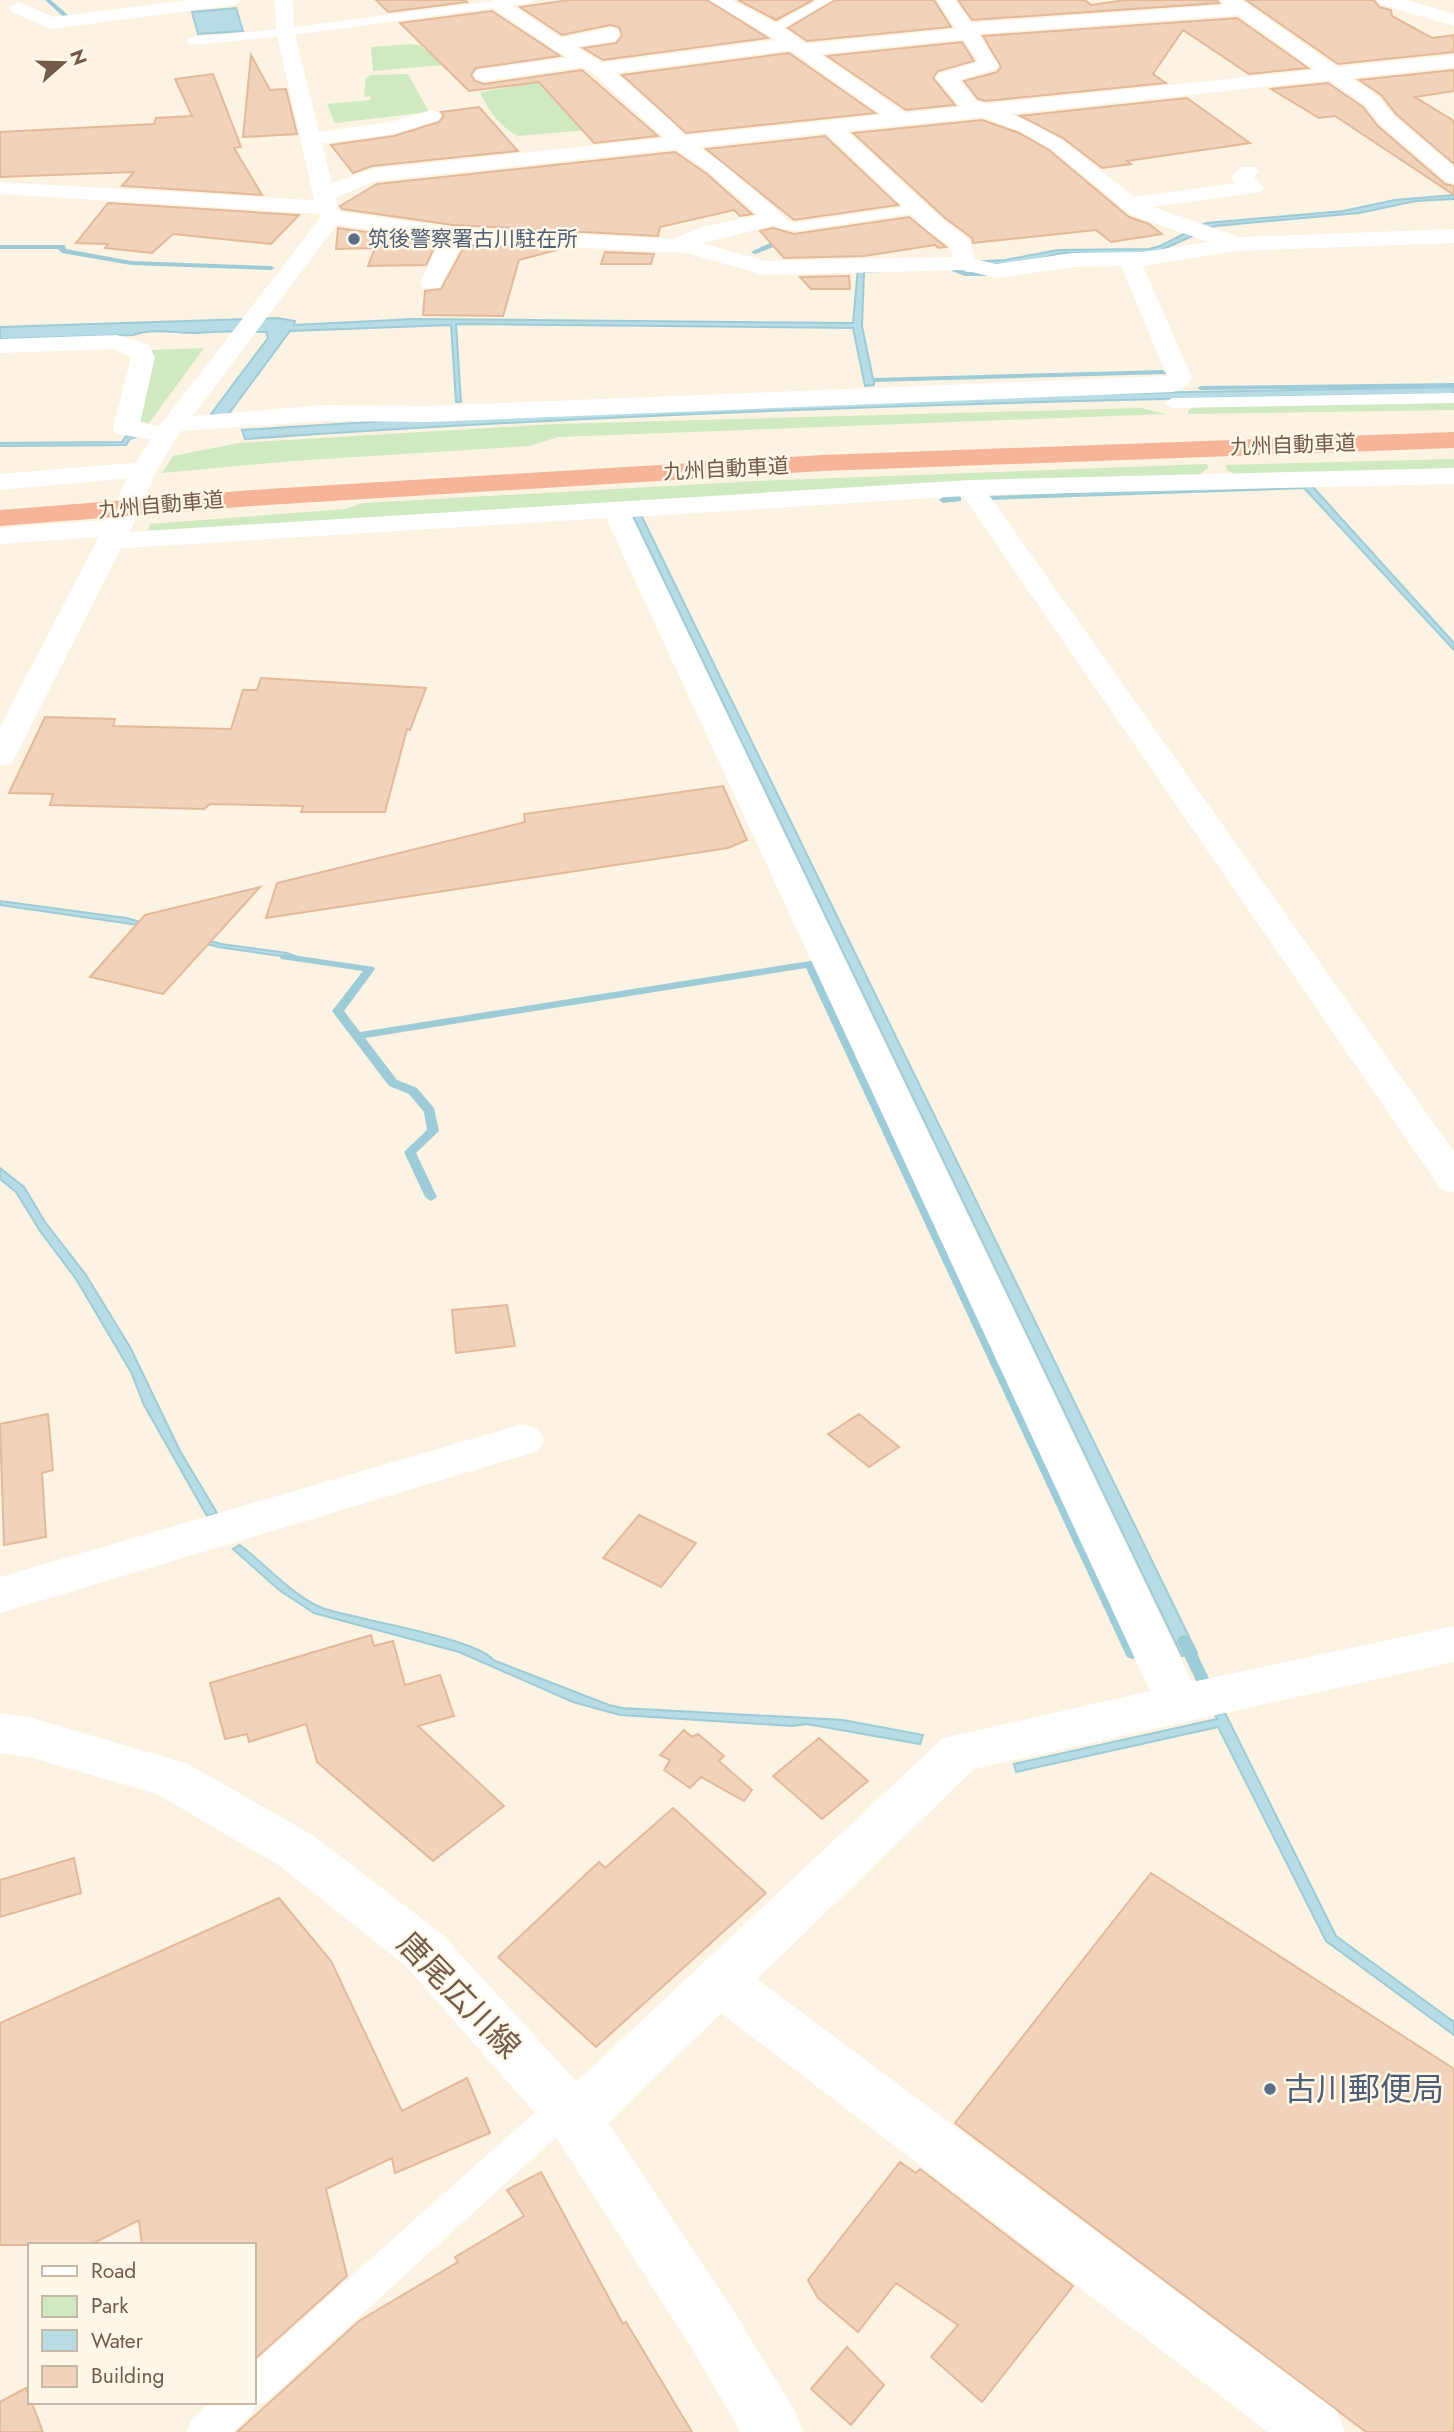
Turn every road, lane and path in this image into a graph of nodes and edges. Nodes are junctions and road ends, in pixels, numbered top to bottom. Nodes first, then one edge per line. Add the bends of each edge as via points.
1 (234, 0) edge
2 (284, 0) edge
3 (529, 0) edge
4 (718, 0) edge
5 (827, 0) edge
6 (946, 0) edge
7 (1386, 0) edge
8 (499, 4) junction
9 (1235, 4) edge
10 (18, 8) dead end
11 (1454, 20) edge
12 (772, 29) junction
13 (968, 31) junction
14 (285, 32) junction
15 (611, 34) dead end
16 (191, 41) dead end
17 (561, 44) junction
18 (797, 47) junction
19 (1454, 61) edge
20 (594, 65) junction
21 (1332, 73) junction
22 (484, 75) dead end
23 (981, 111) junction
24 (431, 116) dead end
25 (901, 119) junction
26 (830, 126) junction
27 (312, 139) junction
28 (679, 142) junction
29 (1248, 171) dead end
30 (1454, 178) edge
31 (0, 188) edge
32 (1130, 204) junction
33 (328, 206) junction
34 (918, 209) junction
35 (775, 218) junction
36 (455, 235) junction
37 (1454, 236) edge
38 (1236, 244) junction
39 (674, 246) junction
40 (1129, 259) junction
41 (964, 263) junction
42 (431, 283) dead end
43 (0, 346) edge
44 (1454, 398) edge
45 (1172, 404) joint
46 (628, 420) dead end
47 (1454, 421) edge
48 (163, 429) junction
49 (1454, 440) edge
50 (144, 470) junction
51 (1454, 476) edge
52 (0, 482) edge
53 (266, 486) junction
54 (970, 488) junction
55 (0, 496) edge
56 (615, 509) junction
57 (0, 518) edge
58 (114, 534) junction
59 (0, 536) edge
60 (0, 757) edge
61 (1454, 1180) edge
62 (523, 1440) dead end
63 (0, 1595) edge
64 (1454, 1644) edge
65 (1179, 1703) junction
66 (0, 1733) edge
67 (720, 1982) junction
68 (570, 2113) junction
69 (256, 2386) edge
70 (236, 2404) edge
71 (205, 2432) edge
72 (774, 2432) edge
73 (1316, 2432) edge

1 - 10 street via 51,23
2 - 14 street
3 - 8 lane
4 - 12 street
5 - 12 lane
6 - 13 street
7 - 11 street
8 - 14 lane
8 - 17 street
9 - 13 street
9 - 21 street
12 - 18 street
13 - 18 street
13 - 23 street via 989,65 946,78 969,105
14 - 16 lane
14 - 27 street
15 - 17 street
17 - 20 street
18 - 20 street
18 - 25 street
19 - 21 street
20 - 22 street
20 - 28 street
21 - 23 street
21 - 30 street via 1371,101
23 - 25 street
23 - 32 street via 1027,127 1057,144
24 - 27 street via 393,128
25 - 26 street
26 - 28 street
26 - 34 street
27 - 33 street
28 - 33 street via 372,175
28 - 35 street
29 - 32 street via 1242,177 1253,187
31 - 33 street
32 - 38 street
33 - 36 street
33 - 48 street via 250,325
34 - 35 lane via 794,227
34 - 41 street via 962,245
35 - 39 street via 710,232
36 - 39 street
36 - 42 street
37 - 38 street
38 - 40 street
39 - 41 street via 764,268
40 - 41 street via 1073,260 996,271
40 - 48 street via 1180,378 1172,385 429,414 324,413
43 - 48 street via 117,342 138,349 143,357 126,429
44 - 45 lane
45 - 46 street
47 - 53 highway, 九州自動車道 via 818,442
48 - 50 street
49 - 53 highway, 九州自動車道
50 - 52 street
50 - 58 street
51 - 54 street
53 - 55 highway, 九州自動車道
53 - 57 highway, 九州自動車道
54 - 56 street
54 - 61 street
56 - 58 street
56 - 65 street
58 - 59 street
58 - 60 street
62 - 63 street
64 - 65 street
65 - 67 street via 960,1752
66 - 68 street, 唐尾広川線 via 29,1737 171,1778 298,1852 425,1951
67 - 68 street
67 - 73 street
68 - 69 lane
68 - 72 street, 唐尾広川線
70 - 71 lane

